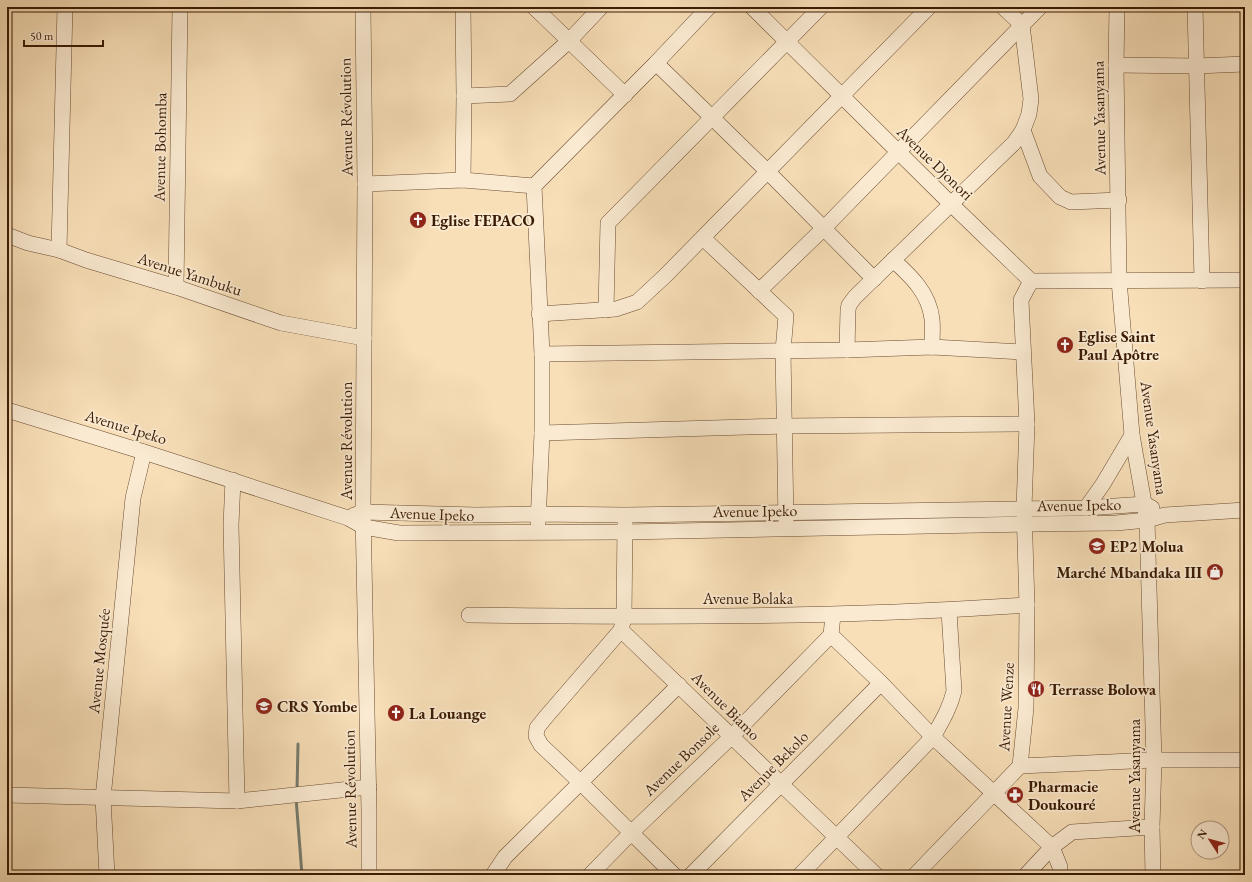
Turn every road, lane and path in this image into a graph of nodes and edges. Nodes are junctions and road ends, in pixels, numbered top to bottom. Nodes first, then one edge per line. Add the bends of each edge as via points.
1 (65, 7) edge
2 (180, 7) edge
3 (363, 7) edge
4 (463, 7) edge
5 (534, 7) edge
6 (601, 7) edge
7 (709, 7) edge
8 (752, 7) edge
9 (821, 7) edge
10 (929, 7) edge
11 (1003, 7) edge
12 (1040, 7) edge
13 (1117, 7) edge
14 (1195, 7) edge
15 (1022, 25) junction
16 (569, 41) junction
17 (787, 41) junction
18 (656, 64) junction
19 (1245, 64) edge
20 (1116, 65) junction
21 (1196, 66) junction
22 (625, 95) junction
23 (464, 96) junction
24 (842, 97) junction
25 (712, 117) junction
26 (1023, 130) junction
27 (898, 152) junction
28 (768, 172) junction
29 (463, 180) junction
30 (365, 184) junction
31 (534, 186) junction
32 (1119, 200) junction
33 (951, 204) junction
34 (823, 229) junction
35 (7, 235) edge
36 (703, 238) junction
37 (59, 250) junction
38 (893, 260) junction
39 (874, 279) junction
40 (1119, 280) junction
41 (1245, 280) edge
42 (1031, 281) junction
43 (1202, 281) junction
44 (176, 287) junction
45 (760, 290) junction
46 (606, 310) junction
47 (539, 314) junction
48 (364, 338) junction
49 (932, 347) junction
50 (847, 350) junction
51 (783, 351) junction
52 (1023, 352) junction
53 (542, 354) junction
54 (7, 410) edge
55 (1027, 424) junction
56 (785, 426) junction
57 (542, 433) junction
58 (1132, 435) junction
59 (144, 452) junction
60 (233, 480) junction
61 (1145, 504) junction
62 (1024, 508) junction
63 (1086, 508) junction
64 (1245, 510) edge
65 (363, 512) junction
66 (786, 512) junction
67 (538, 514) junction
68 (476, 515) junction
69 (625, 515) junction
70 (1165, 515) junction
71 (348, 518) junction
72 (1147, 520) junction
73 (1025, 524) junction
74 (364, 528) junction
75 (787, 529) junction
76 (538, 532) junction
77 (625, 532) junction
78 (475, 533) junction
79 (1028, 605) junction
80 (949, 611) junction
81 (469, 615) dead end
82 (833, 615) junction
83 (623, 624) junction
84 (831, 635) junction
85 (881, 683) junction
86 (679, 685) junction
87 (933, 736) junction
88 (731, 737) junction
89 (1154, 760) junction
90 (1245, 760) edge
91 (1020, 766) junction
92 (580, 782) junction
93 (781, 784) junction
94 (369, 787) junction
95 (994, 794) junction
96 (7, 795) edge
97 (103, 798) junction
98 (237, 801) junction
99 (1152, 827) junction
100 (631, 833) junction
101 (836, 838) junction
102 (1052, 847) junction
103 (107, 875) edge
104 (369, 875) edge
105 (493, 875) edge
106 (590, 875) edge
107 (674, 875) edge
108 (691, 875) edge
109 (800, 875) edge
110 (876, 875) edge
111 (915, 875) edge
112 (1026, 875) edge
113 (1060, 875) edge
114 (1153, 875) edge

1 - 37 street
2 - 44 street, Avenue Bohomba
3 - 30 street, Avenue Révolution
4 - 23 street
5 - 16 street
6 - 16 street
7 - 18 street
8 - 17 street, Avenue Djonori
9 - 17 street
10 - 24 street
11 - 15 street
12 - 15 street
13 - 20 street, Avenue Yasanyama
14 - 21 street
15 - 26 street via 1031,99
15 - 27 street
16 - 22 street
16 - 23 street via 510,94
17 - 24 street, Avenue Djonori
17 - 25 street
18 - 22 street
18 - 25 street
19 - 21 street
20 - 21 street
20 - 32 street, Avenue Yasanyama
21 - 43 street
22 - 31 street
23 - 29 street
24 - 27 street, Avenue Djonori
24 - 28 street
25 - 28 street
25 - 46 street via 608,223
26 - 32 street via 1040,176 1060,197 1071,202
26 - 33 street via 1014,143
27 - 33 street, Avenue Djonori
27 - 34 street
28 - 34 street
28 - 36 street
29 - 30 street
29 - 31 street
30 - 48 street, Avenue Révolution
31 - 47 street
32 - 40 street, Avenue Yasanyama
33 - 38 street
33 - 42 street, Avenue Djonori
34 - 39 street
34 - 45 street
35 - 37 street, Avenue Yambuku
36 - 45 street
36 - 46 street via 637,302
37 - 44 street, Avenue Yambuku
38 - 39 street
38 - 49 street via 915,280 925,296 932,318
39 - 50 street via 855,297 848,310
40 - 42 street
40 - 43 street
40 - 58 street, Avenue Yasanyama
41 - 43 street
42 - 52 street, Avenue Wenze via 1021,300
44 - 48 street, Avenue Yambuku via 281,323
45 - 51 street via 786,316
46 - 47 street
47 - 53 street
48 - 65 street, Avenue Révolution
49 - 50 street
49 - 52 street
50 - 51 street
51 - 53 street
51 - 56 street
52 - 55 street, Avenue Wenze
53 - 57 street
54 - 59 street, Avenue Ipeko
55 - 56 street
55 - 62 street, Avenue Wenze
56 - 57 street
56 - 66 street
57 - 67 street
58 - 61 street, Avenue Yasanyama
58 - 63 street
59 - 60 street, Avenue Ipeko
59 - 97 street, Avenue Mosquée via 133,498
60 - 71 street, Avenue Ipeko
60 - 98 street via 231,526
61 - 63 street, Avenue Ipeko
61 - 70 street, Avenue Ipeko
61 - 72 street, Avenue Yasanyama
62 - 63 street, Avenue Ipeko
62 - 66 street, Avenue Ipeko
62 - 73 street, Avenue Wenze
64 - 70 street, Avenue Ipeko
65 - 68 street, Avenue Ipeko
65 - 71 street, Avenue Ipeko
65 - 74 street, Avenue Révolution
66 - 69 street, Avenue Ipeko
66 - 75 street
67 - 68 street, Avenue Ipeko
67 - 69 street, Avenue Ipeko
67 - 76 street
68 - 78 street
69 - 77 street
70 - 72 street, Avenue Ipeko
71 - 74 street, Avenue Ipeko
72 - 73 street, Avenue Ipeko
72 - 89 street, Avenue Yasanyama
73 - 75 street, Avenue Ipeko
73 - 79 street, Avenue Wenze
74 - 78 street, Avenue Ipeko via 399,533
74 - 94 street, Avenue Révolution
75 - 77 street, Avenue Ipeko
76 - 77 street, Avenue Ipeko
76 - 78 street, Avenue Ipeko
77 - 83 street
79 - 80 street, Avenue Bolaka
79 - 91 street, Avenue Wenze via 1026,708
80 - 82 street, Avenue Bolaka
80 - 87 street via 954,691 946,716
81 - 83 street, Avenue Bolaka
82 - 83 street, Avenue Bolaka
82 - 84 street
83 - 86 street, Avenue Biamo
83 - 92 street via 537,728 536,736 541,745
84 - 85 street
84 - 88 street, Avenue Bonsole
85 - 87 street
85 - 93 street, Avenue Bekolo
86 - 88 street, Avenue Biamo
86 - 92 street
87 - 95 street
87 - 101 street
88 - 93 street, Avenue Biamo
88 - 100 street, Avenue Bonsole
89 - 90 street
89 - 91 street
89 - 99 street, Avenue Yasanyama
91 - 95 street, Avenue Wenze
92 - 100 street
92 - 105 street via 505,857
93 - 101 street, Avenue Biamo
93 - 108 street, Avenue Bekolo
94 - 98 street
94 - 104 street, Avenue Révolution
95 - 102 street
95 - 111 street, Avenue Wenze
96 - 97 street
97 - 98 street
97 - 103 street, Avenue Mosquée
99 - 102 street via 1072,832
99 - 114 street, Avenue Yasanyama
100 - 106 street, Avenue Bonsole
100 - 107 street
101 - 109 street
101 - 110 street, Avenue Biamo
102 - 112 street
102 - 113 street via 1060,867

